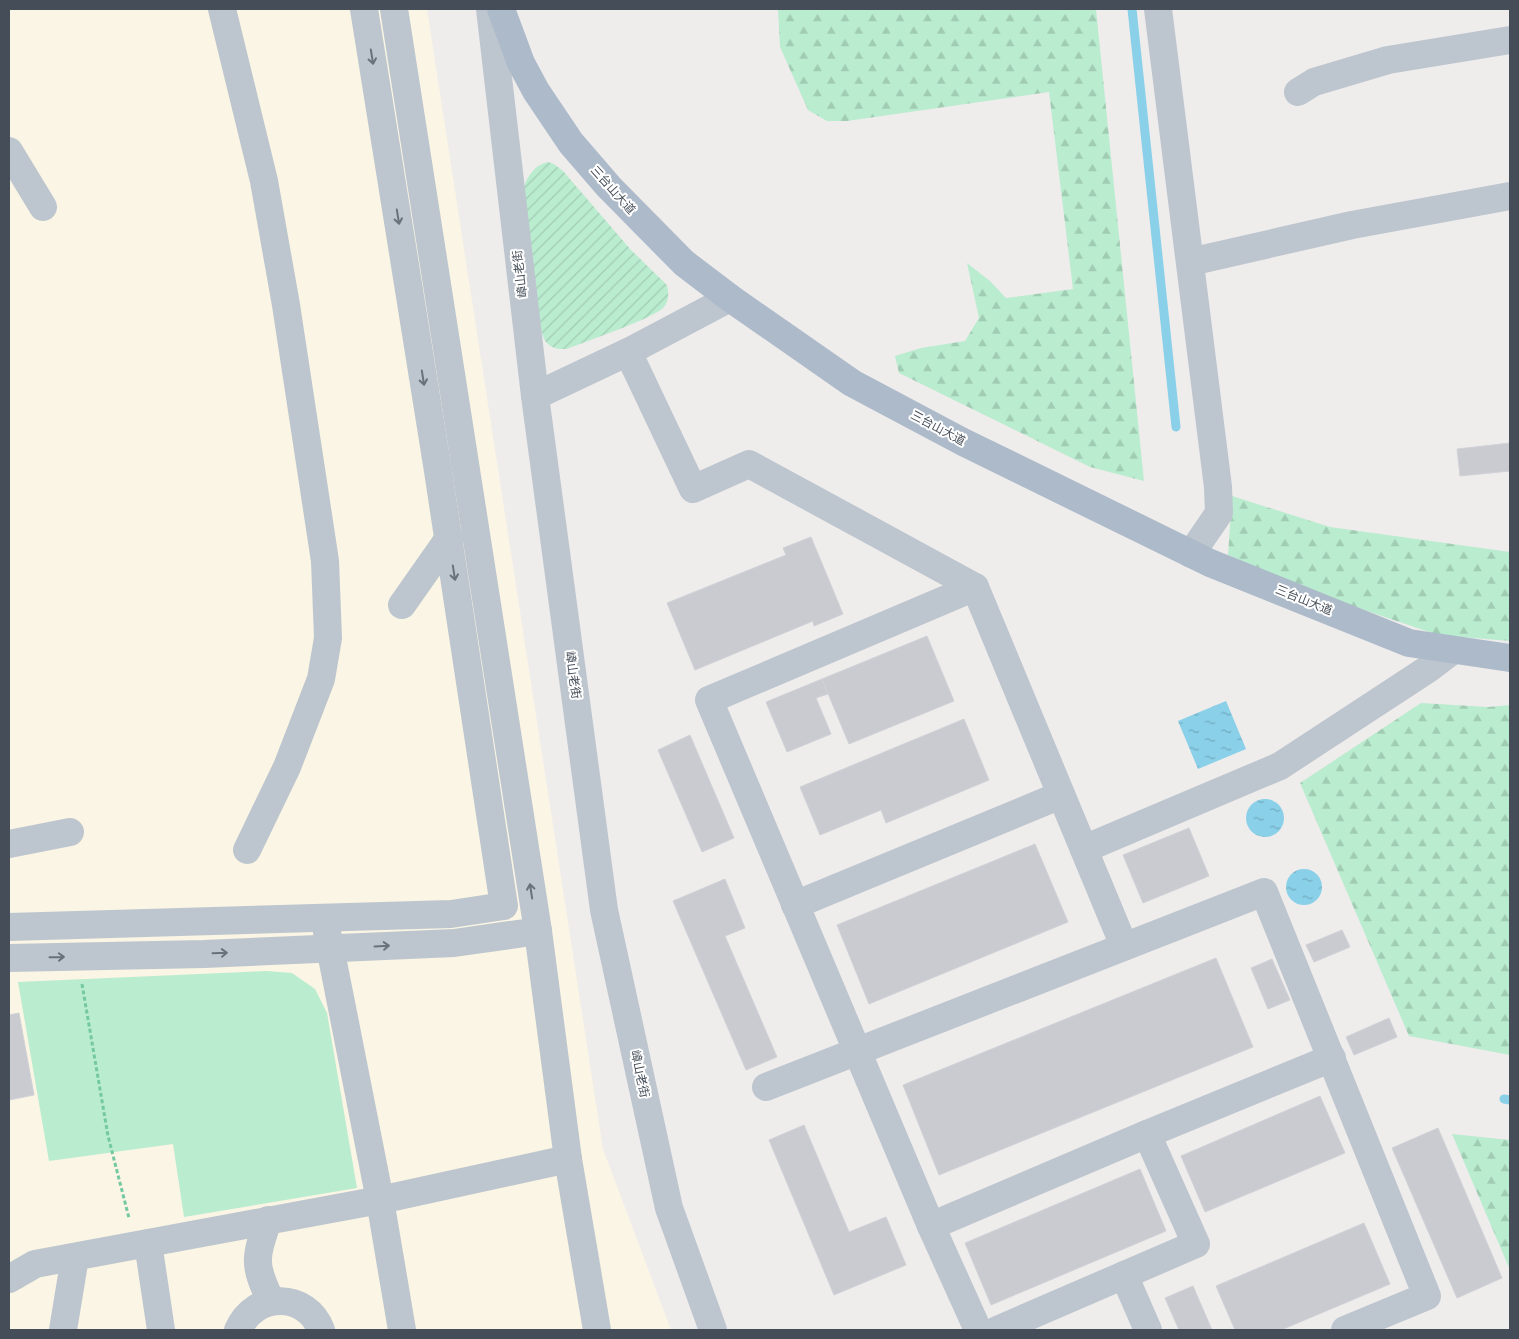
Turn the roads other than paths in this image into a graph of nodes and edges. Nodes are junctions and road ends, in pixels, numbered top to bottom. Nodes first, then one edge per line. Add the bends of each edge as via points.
1 (222, 9) edge
2 (364, 9) edge
3 (394, 9) edge
4 (490, 9) edge
5 (501, 9) edge
6 (1158, 9) edge
7 (1510, 40) edge
8 (1298, 92) dead end
9 (9, 151) edge
10 (1510, 196) edge
11 (43, 207) dead end
12 (1190, 262) junction
13 (730, 298) junction
14 (628, 352) junction
15 (535, 396) junction
16 (448, 538) junction
17 (1191, 554) junction
18 (975, 588) junction
19 (402, 605) dead end
20 (1453, 650) junction
21 (1510, 658) edge
22 (1061, 795) junction
23 (70, 832) dead end
24 (9, 844) edge
25 (1084, 848) junction
26 (247, 850) dead end
27 (795, 905) junction
28 (324, 918) junction
29 (9, 928) edge
30 (538, 931) junction
31 (1124, 946) junction
32 (331, 949) junction
33 (9, 958) edge
34 (857, 1052) junction
35 (1332, 1058) junction
36 (766, 1087) dead end
37 (1147, 1134) junction
38 (568, 1159) junction
39 (380, 1200) junction
40 (268, 1220) junction
41 (931, 1226) junction
42 (142, 1244) junction
43 (75, 1257) junction
44 (1124, 1275) junction
45 (9, 1279) edge
46 (271, 1301) junction
47 (63, 1330) edge
48 (161, 1330) edge
49 (238, 1330) edge
50 (321, 1330) edge
51 (402, 1330) edge
52 (598, 1330) edge
53 (713, 1330) edge
54 (978, 1330) edge
55 (997, 1330) edge
56 (1148, 1330) edge
57 (1345, 1330) edge

1 - 26 street via 264,181 286,306 325,561 328,638 321,679 286,767
2 -> 16 street
30 -> 3 street
4 - 15 street, 嶂山老街
5 - 13 main road, 三台山大道 via 521,63 571,143 660,240
6 - 12 street
7 - 8 street via 1388,60 1314,82
9 - 11 street
10 - 12 street via 1352,225
12 - 17 street via 1219,513
13 - 14 street
13 - 17 main road, 三台山大道 via 852,383 963,442
14 - 15 street
14 - 18 street via 693,489 749,464
15 - 53 street, 嶂山老街 via 604,910 669,1208
16 - 19 street
16 -> 28 street via 504,906 451,914
17 - 20 main road, 三台山大道 via 1409,643
18 - 22 street
18 - 27 street via 709,700
20 - 21 main road, 三台山大道
20 - 25 street via 1280,766
22 - 25 street
22 - 27 street
23 - 24 street
25 - 31 street
27 - 34 street
28 - 29 street
28 - 32 street
32 -> 30 street via 454,943
30 - 38 street
31 - 34 street
31 - 35 street via 1264,892
33 -> 32 street
32 - 39 street
34 - 36 street
34 - 41 street
35 - 37 street
35 - 57 street via 1427,1296
37 - 41 street
37 - 44 street via 1196,1244
38 - 39 street
38 - 52 street
39 - 40 street
39 - 51 street
40 - 42 street
40 - 46 street via 256,1254 258,1274
41 - 54 street
42 - 43 street
42 - 48 street
43 - 45 street via 35,1264
43 - 47 street
44 - 55 street
44 - 56 street
46 - 49 street via 258,1305 243,1319
46 - 50 street via 285,1302 304,1310

